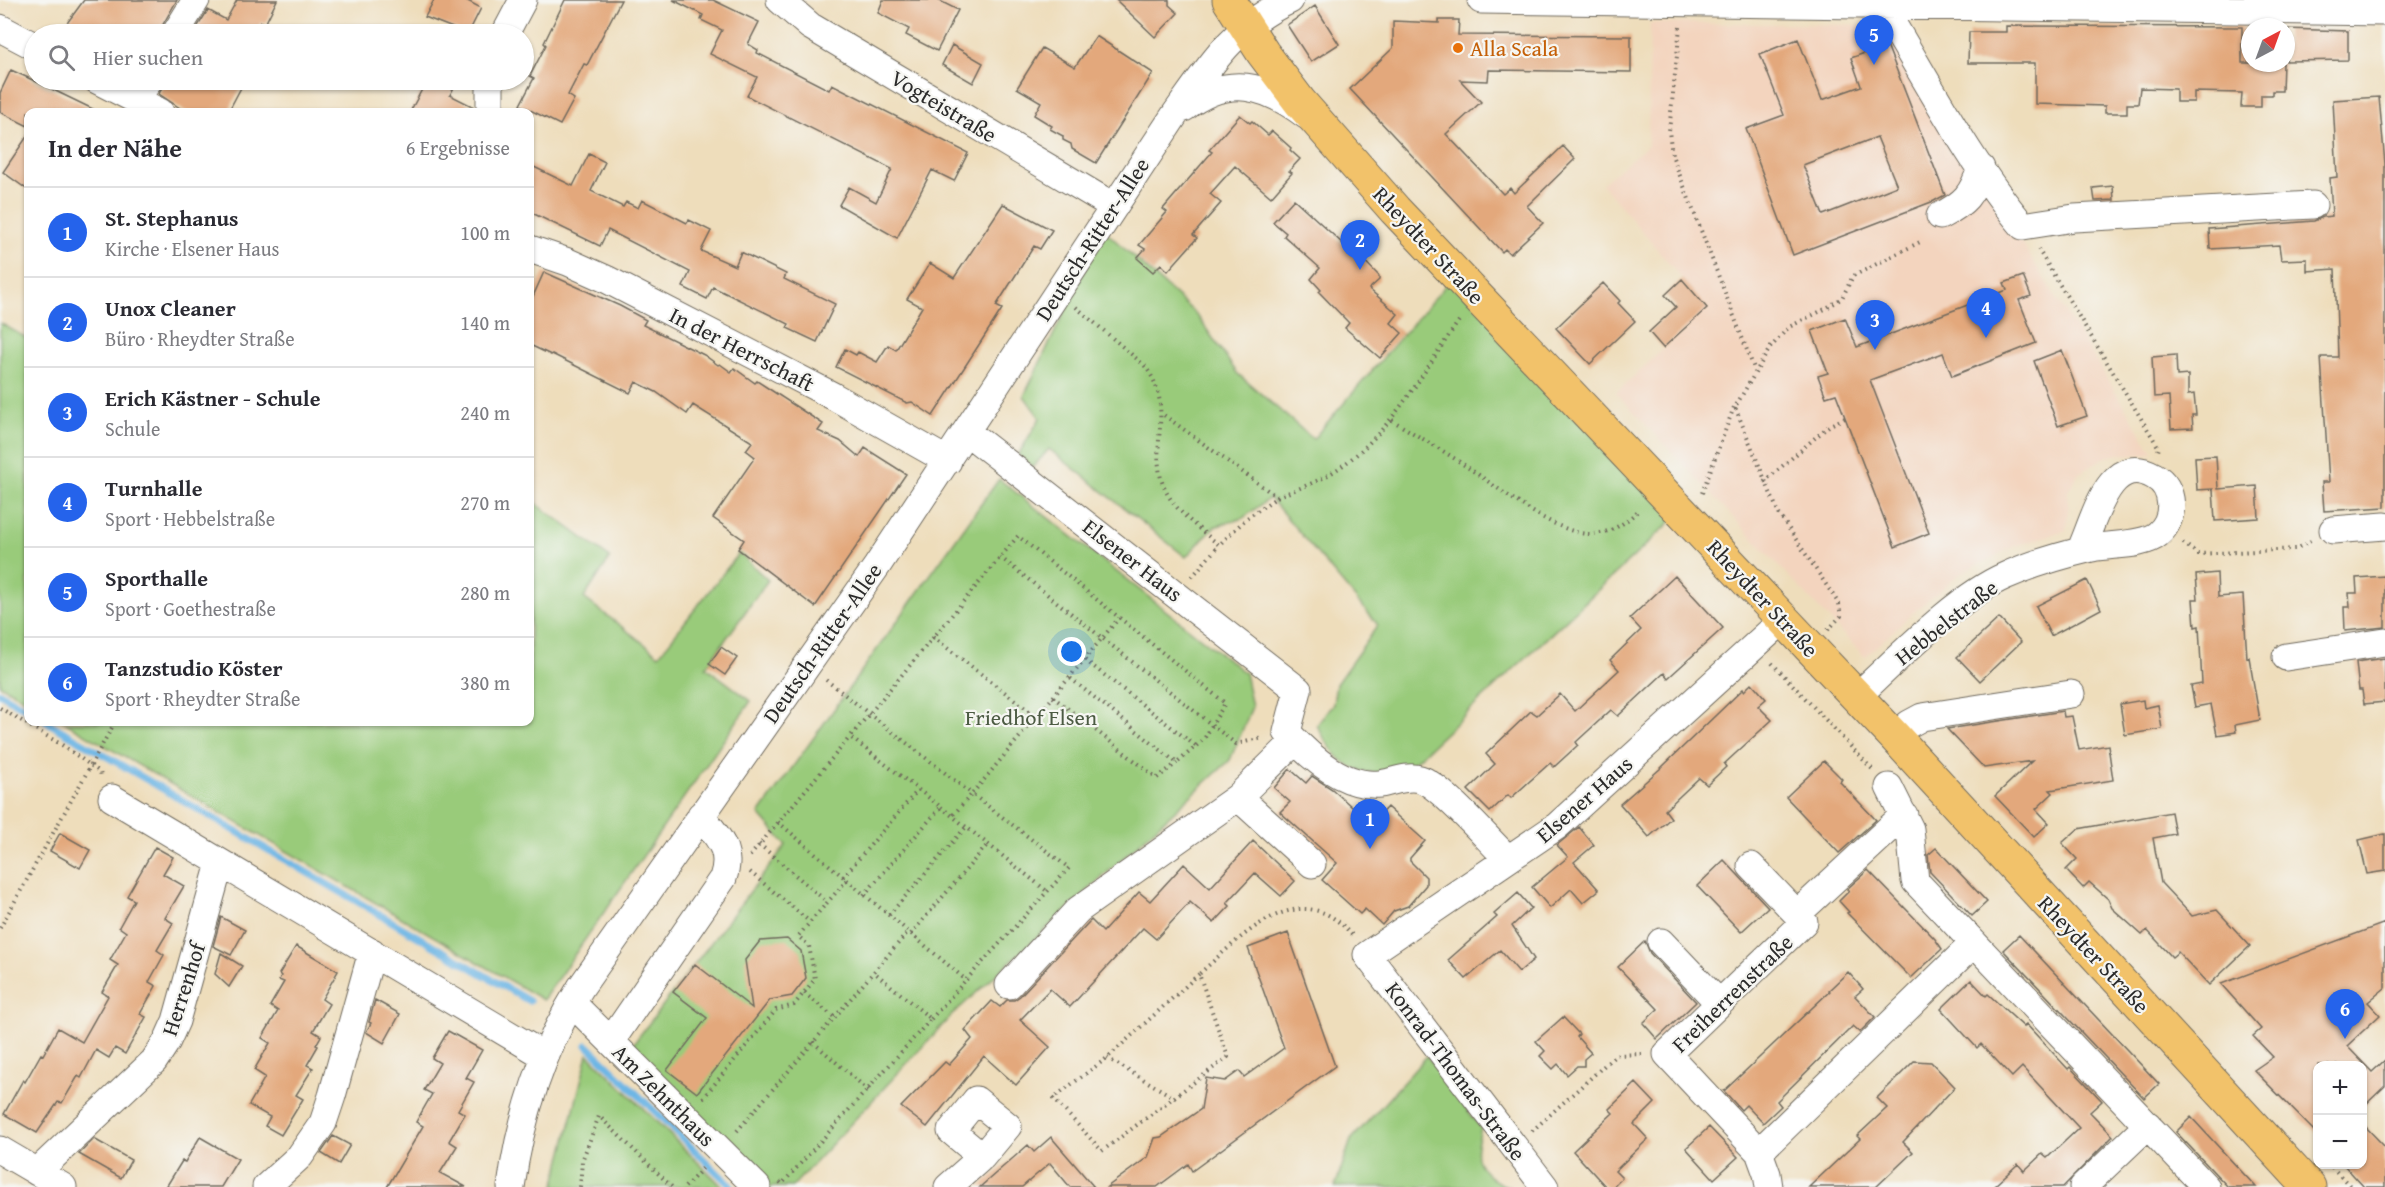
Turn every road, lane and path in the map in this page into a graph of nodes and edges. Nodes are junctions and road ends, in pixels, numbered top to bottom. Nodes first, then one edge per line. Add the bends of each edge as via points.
1 (196, 0) edge
2 (523, 0) edge
3 (780, 0) edge
4 (1229, 0) edge
5 (1290, 0) edge
6 (1481, 0) edge
7 (1683, 3) junction
8 (2204, 4) edge
9 (1882, 6) junction
10 (2385, 12) edge
11 (181, 24) edge
12 (510, 24) edge
13 (1246, 27) junction
14 (0, 28) edge
15 (24, 41) edge
16 (142, 90) edge
17 (490, 90) edge
18 (157, 108) edge
19 (490, 108) edge
20 (1174, 116) junction
21 (1321, 128) junction
22 (1981, 168) junction
23 (1113, 206) junction
24 (2313, 206) dead end
25 (1940, 216) dead end
26 (2023, 226) junction
27 (1922, 241) dead end
28 (534, 250) edge
29 (1057, 291) junction
30 (1476, 296) junction
31 (1755, 371) junction
32 (1735, 407) junction
33 (1161, 413) junction
34 (1845, 418) dead end
35 (1392, 420) junction
36 (967, 432) junction
37 (948, 461) junction
38 (2151, 474) junction
39 (1764, 482) junction
40 (1659, 488) junction
41 (1278, 497) junction
42 (1698, 502) dead end
43 (2385, 526) edge
44 (2164, 529) junction
45 (2333, 530) joint
46 (1219, 545) junction
47 (2080, 551) junction
48 (1000, 557) junction
49 (1177, 595) junction
50 (1119, 618) junction
51 (1783, 620) junction
52 (1824, 634) dead end
53 (933, 637) junction
54 (1102, 638) junction
55 (2385, 642) edge
56 (2286, 657) dead end
57 (1085, 660) junction
58 (1779, 671) dead end
59 (1070, 678) junction
60 (844, 694) dead end
61 (2071, 694) dead end
62 (1856, 696) junction
63 (1053, 697) junction
64 (0, 708) edge
65 (870, 714) junction
66 (1037, 717) junction
67 (24, 722) edge
68 (1212, 725) junction
69 (30, 726) edge
70 (113, 726) edge
71 (850, 737) junction
72 (1291, 737) junction
73 (1895, 737) junction
74 (1197, 747) junction
75 (1177, 763) junction
76 (90, 766) junction
77 (1889, 787) joint
78 (918, 790) junction
79 (972, 794) junction
80 (1238, 797) junction
81 (112, 798) dead end
82 (941, 807) junction
83 (701, 815) junction
84 (1904, 815) junction
85 (952, 816) junction
86 (778, 822) junction
87 (966, 827) junction
88 (759, 844) junction
89 (988, 844) junction
90 (747, 858) dead end
91 (1508, 859) junction
92 (220, 863) junction
93 (1312, 864) dead end
94 (742, 865) dead end
95 (1751, 866) dead end
96 (845, 878) junction
97 (1048, 892) junction
98 (864, 895) junction
99 (827, 902) junction
100 (1797, 914) junction
101 (889, 915) junction
102 (810, 922) junction
103 (0, 928) edge
104 (910, 933) junction
105 (1661, 942) dead end
106 (1974, 944) junction
107 (372, 952) junction
108 (1367, 955) junction
109 (874, 972) junction
110 (1199, 974) junction
111 (966, 981) junction
112 (1010, 985) dead end
113 (804, 993) junction
114 (572, 1003) junction
115 (1719, 1003) junction
116 (834, 1017) junction
117 (931, 1019) junction
118 (611, 1041) junction
119 (813, 1042) junction
120 (1667, 1054) junction
121 (545, 1056) junction
122 (1107, 1058) junction
123 (869, 1091) junction
124 (1175, 1098) junction
125 (687, 1117) junction
126 (2148, 1125) junction
127 (1512, 1146) junction
128 (0, 1150) edge
129 (720, 1150) junction
130 (1758, 1152) junction
131 (982, 1157) dead end
132 (2334, 1169) edge
133 (37, 1172) junction
134 (700, 1172) dead end
135 (765, 1181) edge
136 (63, 1187) edge
137 (267, 1187) edge
138 (511, 1187) edge
139 (580, 1187) edge
140 (672, 1187) edge
141 (686, 1187) edge
142 (948, 1187) edge
143 (1545, 1187) edge
144 (1769, 1187) edge
145 (2083, 1187) edge
146 (2206, 1187) edge
147 (2309, 1187) edge
148 (2350, 1187) edge

1 - 11 street
2 - 12 street
3 - 23 street, Vogteistraße via 810,26
4 - 13 main road, Rheydter Straße
5 - 13 street, Deutsch-Ritter-Allee
6 - 7 street
7 - 9 street
7 - 31 path via 1670,146
8 - 9 street
8 - 10 street
9 - 22 street
13 - 20 street, Deutsch-Ritter-Allee via 1226,44
13 - 21 main road, Rheydter Straße
14 - 15 street
16 - 18 street
17 - 19 street
20 - 21 street, Deutsch-Ritter-Allee via 1209,91 1238,87 1278,98
20 - 23 street, Deutsch-Ritter-Allee
21 - 30 main road, Rheydter Straße
22 - 25 street via 1974,189 1961,205
22 - 26 street
23 - 29 street, Deutsch-Ritter-Allee
24 - 26 street via 2074,218
26 - 38 path via 2159,448
27 - 31 path via 1853,276 1842,297 1789,327
28 - 37 street, In der Herrschaft via 616,284 863,412
29 - 33 path via 1144,365 1156,384
29 - 36 street, Deutsch-Ritter-Allee
30 - 35 path
30 - 40 main road, Rheydter Straße
31 - 32 path
32 - 39 path
32 - 42 path
33 - 41 path
33 - 46 path via 1163,484 1179,509
34 - 39 path via 1830,424
35 - 40 path via 1569,530 1592,534 1611,531
35 - 41 path via 1337,470
36 - 37 street, Deutsch-Ritter-Allee
36 - 49 street, Elsener Haus
37 - 83 street, Deutsch-Ritter-Allee
38 - 44 street via 2164,484 2170,499 2169,520
38 - 47 street via 2134,470 2112,481
39 - 52 path via 1779,514 1841,608 1839,618
40 - 51 main road, Rheydter Straße
41 - 46 path via 1247,518
43 - 45 street
44 - 45 path via 2198,554 2295,549
44 - 47 street, Hebbelstraße via 2142,541
46 - 49 path
47 - 62 street, Hebbelstraße via 1984,587
48 - 50 path via 1018,536
48 - 53 path
48 - 54 path
49 - 72 street, Elsener Haus via 1298,690
50 - 54 path
50 - 68 path via 1225,703
51 - 62 main road, Rheydter Straße
51 - 91 street, Elsener Haus via 1557,826
53 - 65 path
53 - 66 path
54 - 57 path
54 - 68 path
55 - 56 street
57 - 59 path
57 - 74 path
58 - 77 path
59 - 63 path
59 - 75 path
60 - 65 path
61 - 73 street via 1922,717
62 - 73 main road, Rheydter Straße
63 - 66 path
63 - 75 path via 1157,778
64 - 67 path
65 - 71 path
65 - 79 path
66 - 79 path
68 - 72 path via 1236,744
68 - 74 path
69 - 76 path
70 - 76 path
71 - 78 path
71 - 86 path
72 - 80 street
72 - 91 street via 1326,767 1360,783 1381,784 1410,777 1431,785
73 - 147 main road, Rheydter Straße
74 - 75 path
76 - 103 path
77 - 84 street
78 - 82 path
78 - 96 path
79 - 85 path
79 - 97 path via 1069,868
80 - 93 street
80 - 112 street via 1085,904
81 - 92 street
82 - 85 path
82 - 98 path
83 - 114 street, Deutsch-Ritter-Allee
83 - 118 street via 724,848 727,859 723,878
84 - 100 street, Freiherrenstraße
84 - 106 street via 1910,829 1915,881
85 - 87 path
86 - 88 path
86 - 96 path
87 - 89 path
87 - 101 path
88 - 90 path
88 - 99 path
89 - 97 path
89 - 104 path
91 - 108 street, Elsener Haus
92 - 107 street
92 - 133 street, Herrenhof via 167,1041 154,1061
94 - 102 path
95 - 100 street
96 - 98 path
96 - 99 path
97 - 111 path
98 - 101 path
99 - 102 path
100 - 115 street, Freiherrenstraße via 1804,922
101 - 104 path
102 - 113 path via 798,936 809,946 815,980
104 - 109 path
104 - 111 path
105 - 115 street
106 - 126 street
106 - 130 street
107 - 121 street
107 - 137 street via 322,1123 300,1156
108 - 110 path via 1332,916 1302,908 1264,921
108 - 127 street, Konrad-Thomas-Straße
109 - 116 path
109 - 117 path
110 - 122 path
110 - 124 path via 1228,1058
111 - 117 path
113 - 116 path
113 - 125 path via 794,1005 776,1010
114 - 118 street, Am Zehnthaus
114 - 121 street, Deutsch-Ritter-Allee
115 - 120 street, Freiherrenstraße
116 - 119 path
117 - 123 path
118 - 125 street, Am Zehnthaus
119 - 123 path
119 - 129 path
120 - 127 path via 1616,1055 1542,1124
120 - 130 street, Freiherrenstraße
121 - 138 street, Deutsch-Ritter-Allee via 520,1135
122 - 124 path
122 - 124 path via 1053,1098 1102,1151
123 - 135 path via 782,1184
125 - 129 street, Am Zehnthaus
126 - 145 street
126 - 146 street
127 - 143 street, Konrad-Thomas-Straße
128 - 133 street
129 - 135 street, Am Zehnthaus
130 - 144 street, Freiherrenstraße
131 - 142 street
132 - 148 path
133 - 136 street
134 - 141 path
139 - 140 path via 582,1161 599,1116

